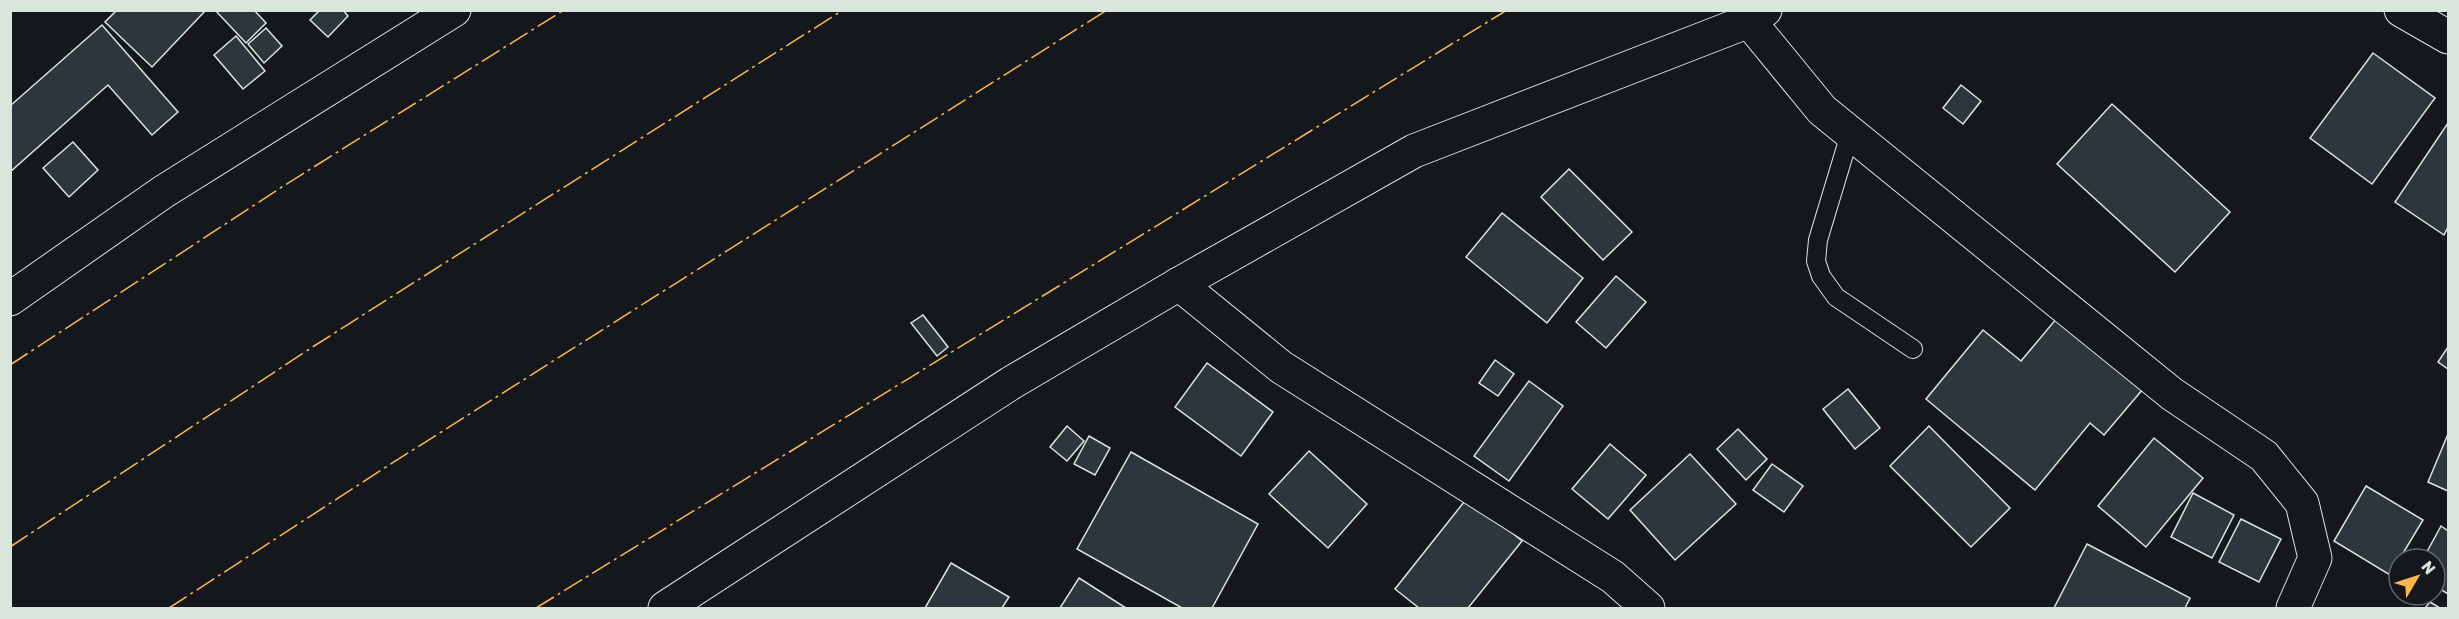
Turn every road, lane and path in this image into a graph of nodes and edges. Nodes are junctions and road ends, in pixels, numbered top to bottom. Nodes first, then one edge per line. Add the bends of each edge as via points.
1 (454, 10) edge
2 (2401, 10) edge
3 (1757, 16) edge
4 (2448, 37) edge
5 (1850, 134) junction
6 (1179, 284) junction
7 (10, 299) edge
8 (1913, 350) dead end
9 (666, 609) edge
10 (1648, 609) edge
11 (2293, 609) edge

1 - 7 street via 163,192
2 - 4 street
3 - 5 street via 1822,110
3 - 6 street via 1414,151
5 - 8 lane via 1818,240 1816,261 1836,297
5 - 11 street via 2172,394 2264,456 2302,503 2315,558
6 - 9 street via 1011,383
6 - 10 street via 1281,367 1603,570

